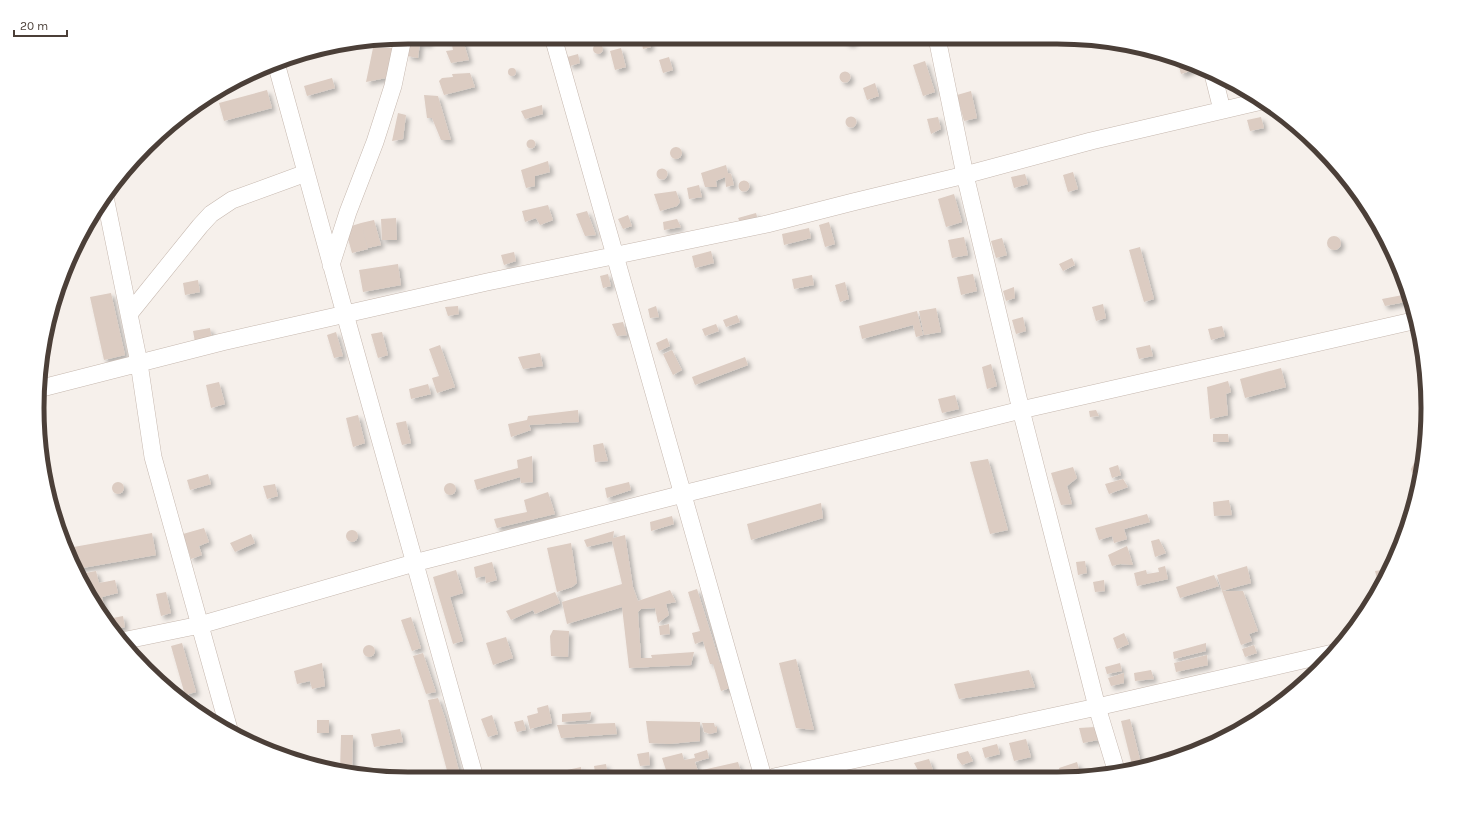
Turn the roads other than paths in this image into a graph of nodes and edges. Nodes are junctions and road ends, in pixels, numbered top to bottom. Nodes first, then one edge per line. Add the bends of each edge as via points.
1 (402, 44) edge
2 (555, 44) edge
3 (938, 44) edge
4 (277, 69) edge
5 (1215, 80) edge
6 (1255, 103) edge
7 (1222, 110) junction
8 (306, 174) junction
9 (965, 175) junction
10 (107, 204) edge
11 (615, 256) junction
12 (331, 265) junction
13 (129, 314) junction
14 (345, 314) junction
15 (1411, 321) edge
16 (139, 363) junction
17 (45, 387) edge
18 (1021, 410) junction
19 (683, 494) junction
20 (414, 563) junction
21 (200, 625) junction
22 (127, 640) edge
23 (1324, 655) edge
24 (1097, 706) junction
25 (227, 724) edge
26 (1115, 767) edge
27 (473, 772) edge
28 (762, 772) edge
29 (797, 772) edge

1 - 12 street via 393,86
2 - 11 street
3 - 9 street
4 - 8 street
5 - 7 street
6 - 7 street
7 - 9 street via 1090,141
8 - 12 street
8 - 13 street via 232,200 211,214
9 - 11 street via 766,224
9 - 18 street
10 - 13 street
11 - 14 street
11 - 19 street
12 - 14 street
13 - 16 street
14 - 16 street
14 - 20 street
15 - 18 street
16 - 17 street
16 - 21 street via 153,457
18 - 19 street
18 - 24 street
19 - 20 street
19 - 28 street
20 - 21 street
20 - 27 street
21 - 22 street
21 - 25 street
23 - 24 street
24 - 26 street
24 - 29 street

